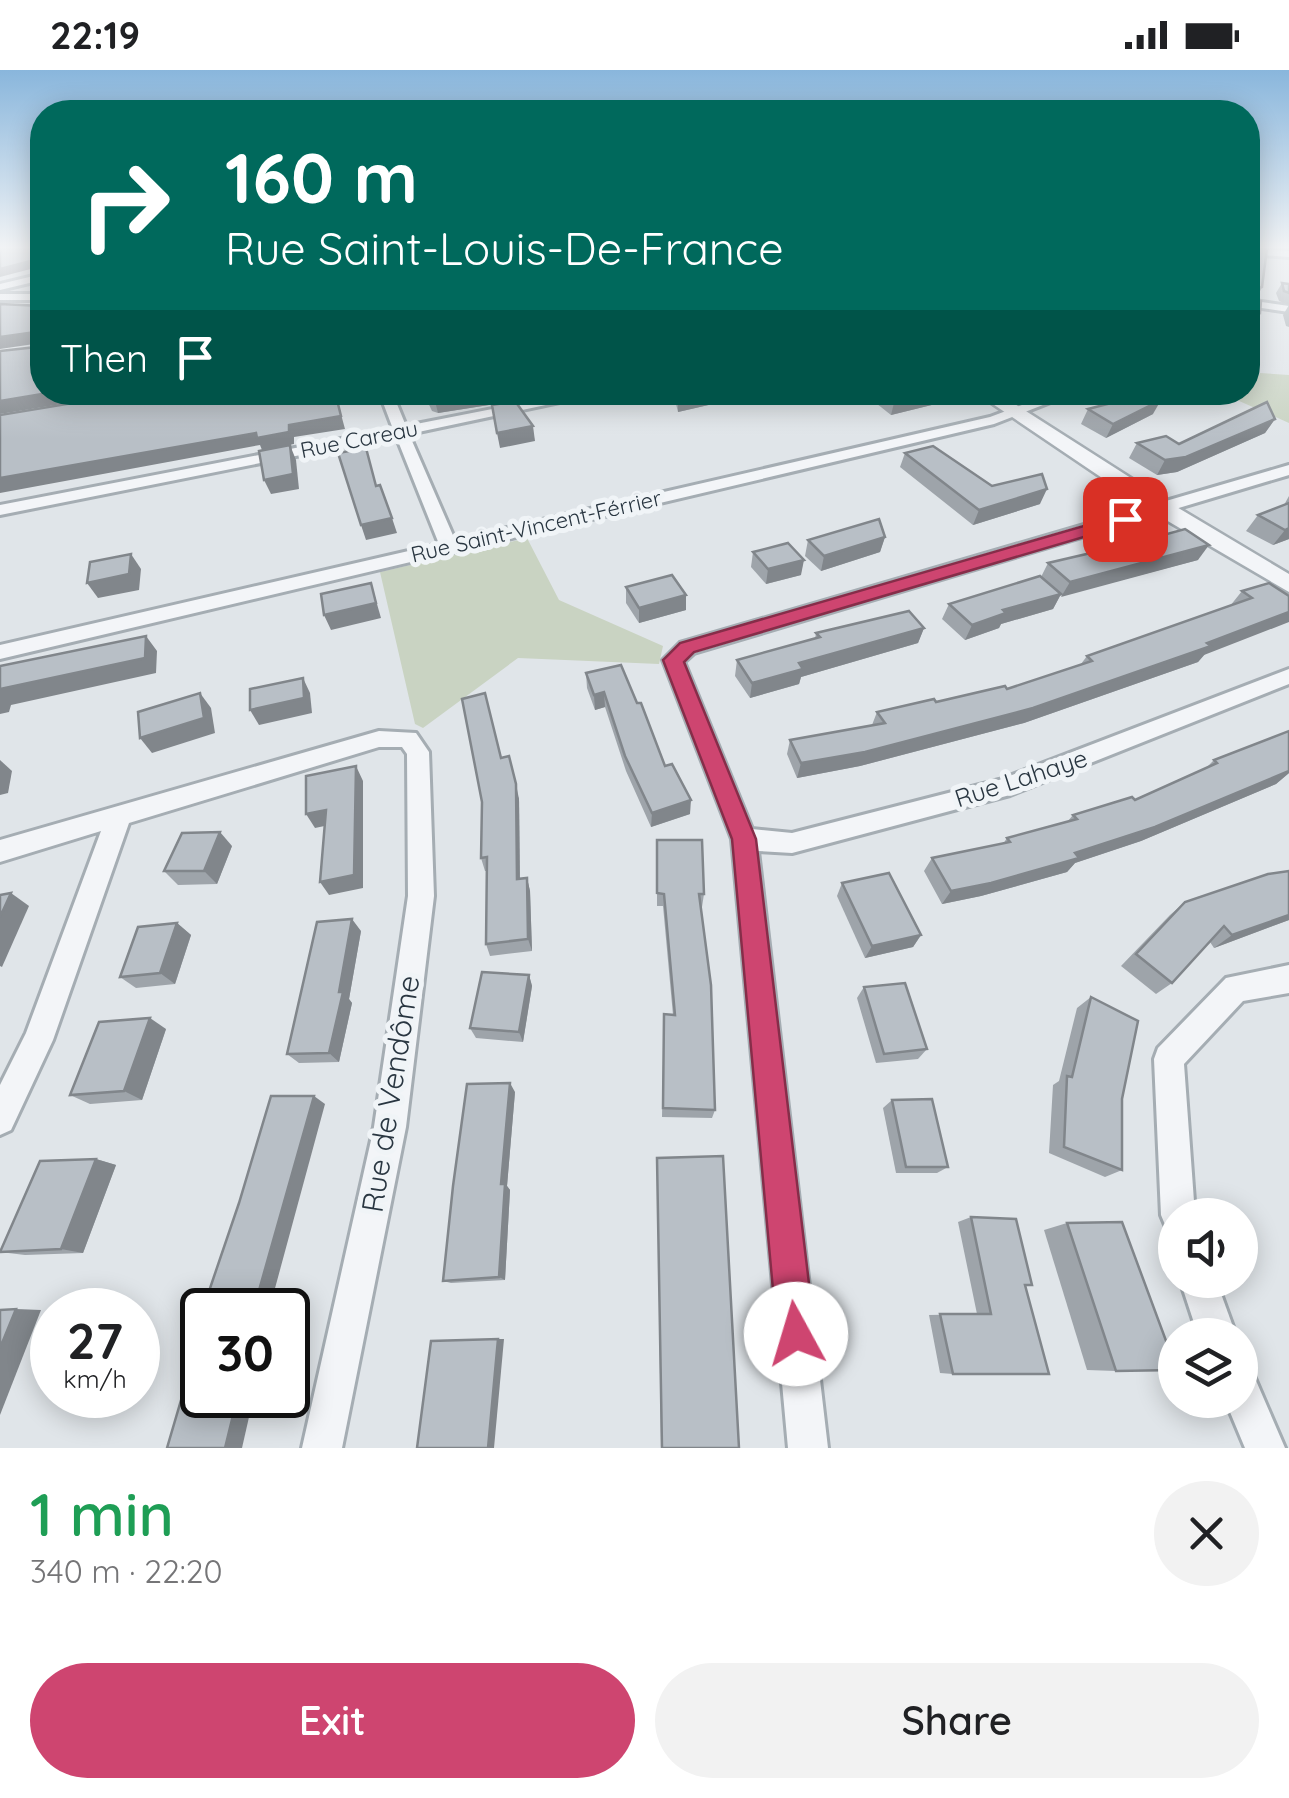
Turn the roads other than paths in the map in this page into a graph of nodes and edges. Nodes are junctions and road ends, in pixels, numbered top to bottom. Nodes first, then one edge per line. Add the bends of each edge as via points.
1 (390, 405) edge
2 (535, 405) edge
3 (1002, 405) edge
4 (1038, 405) edge
5 (1016, 414) junction
6 (400, 431) junction
7 (1289, 470) edge
8 (1162, 508) junction
9 (0, 510) edge
10 (449, 547) junction
11 (1289, 584) edge
12 (0, 652) edge
13 (1289, 676) edge
14 (118, 819) junction
15 (744, 839) junction
16 (0, 851) edge
17 (1289, 978) edge
18 (0, 1119) edge
19 (1177, 1198) edge
20 (1252, 1418) edge
21 (322, 1448) edge
22 (808, 1448) edge
23 (1265, 1448) edge

1 - 6 street
2 - 6 street, Rue Careau
3 - 5 street
4 - 5 street, Rue Saint-Vincent-Férrier
5 - 8 street
5 - 10 street, Rue Saint-Vincent-Férrier
6 - 9 street, Rue Careau
6 - 10 street
7 - 8 street
8 - 11 street
8 - 15 street via 687,648 673,660
10 - 12 street, Rue Saint-Vincent-Férrier
13 - 15 street, Rue Lahaye via 1002,788 792,843
14 - 16 street
14 - 18 street via 38,1040
14 - 21 street, Rue de Vendôme via 379,740 408,740 418,752 421,896 390,1127
15 - 22 street
17 - 19 street via 1236,988 1169,1060
20 - 23 street

